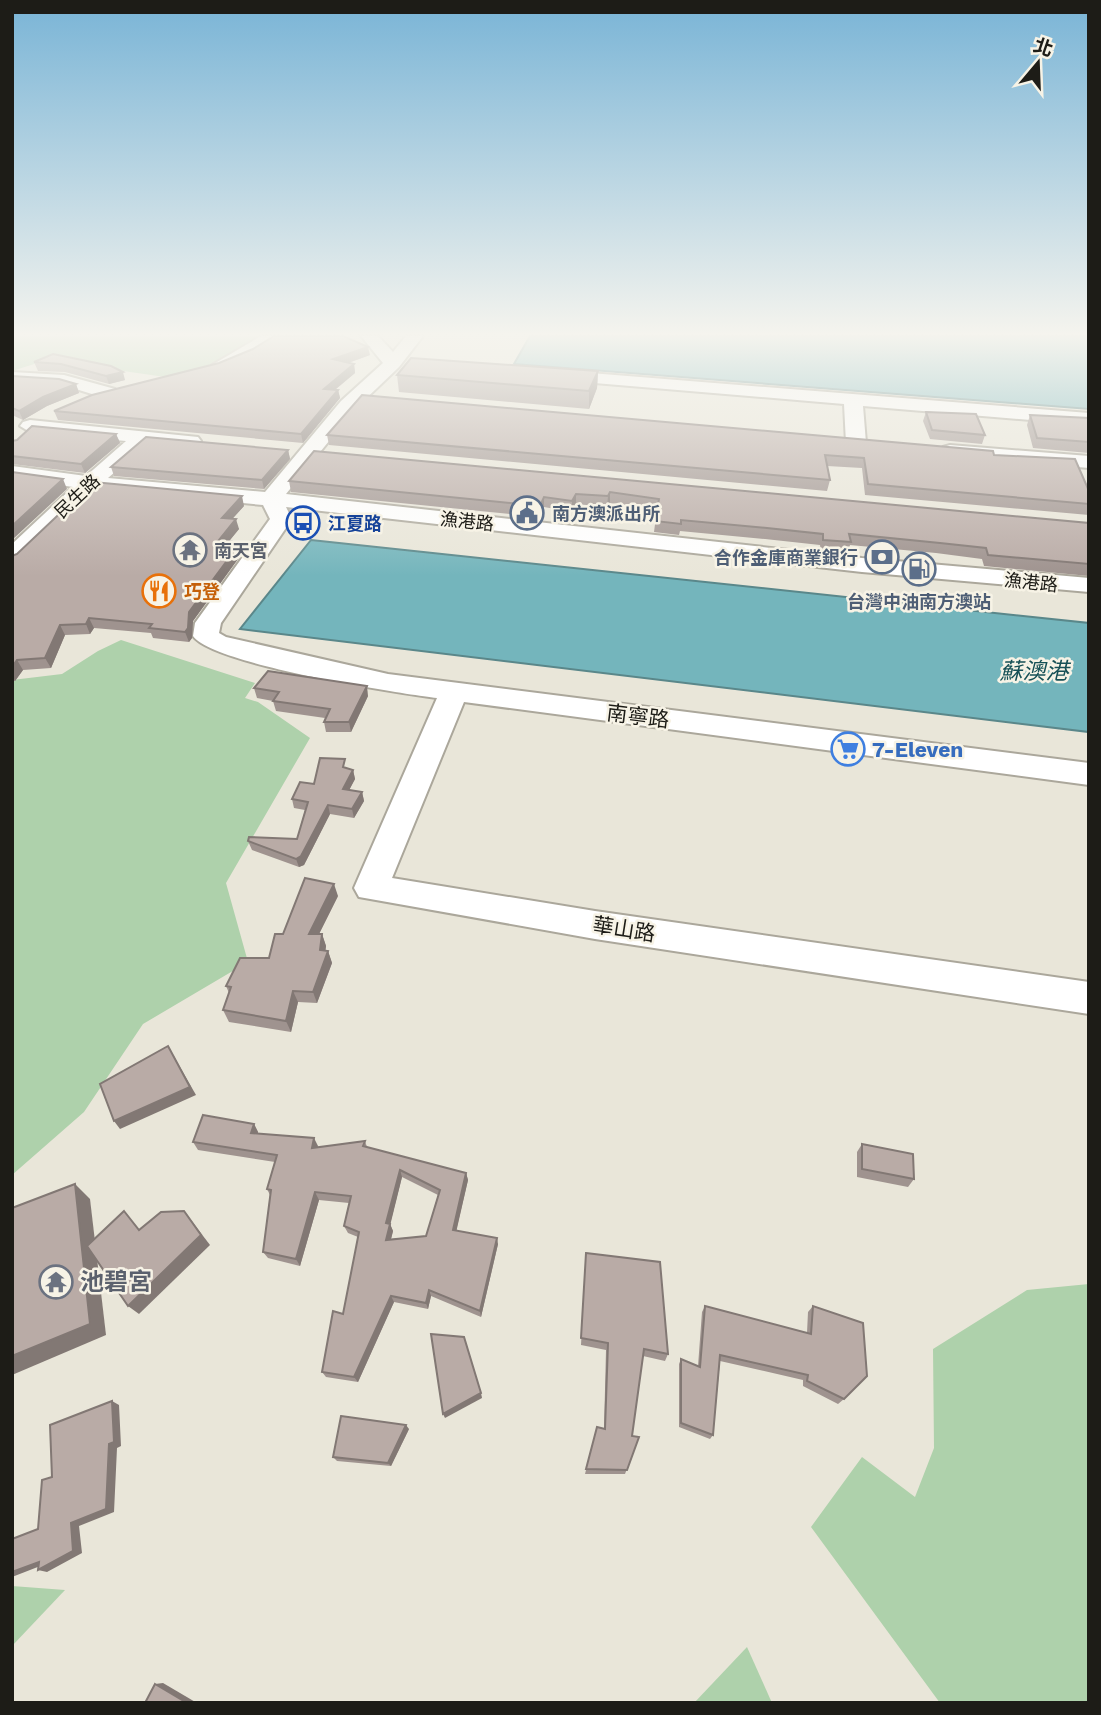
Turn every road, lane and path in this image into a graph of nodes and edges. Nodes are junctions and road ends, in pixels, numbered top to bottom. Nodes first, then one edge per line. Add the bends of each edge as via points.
1 (47, 416) edge
2 (339, 416) edge
3 (854, 416) edge
4 (1050, 416) edge
5 (1089, 419) edge
6 (30, 426) junction
7 (143, 437) junction
8 (12, 443) edge
9 (212, 443) edge
10 (856, 443) edge
11 (281, 450) edge
12 (937, 450) edge
13 (309, 452) junction
14 (336, 455) edge
15 (1089, 462) edge
16 (15, 474) edge
17 (91, 482) junction
18 (271, 499) junction
19 (12, 557) edge
20 (1089, 585) edge
21 (454, 692) junction
22 (1089, 774) edge
23 (1089, 998) edge

1 - 6 street
2 - 13 street
3 - 10 street
4 - 5 street
6 - 7 street
6 - 8 street
7 - 9 street
7 - 17 street, 民生路
11 - 13 street
12 - 15 street
13 - 14 street
13 - 18 street
16 - 17 street, 漁港路
17 - 18 street, 漁港路
17 - 19 street, 民生路
18 - 20 street, 漁港路 via 862,565
18 - 21 street, 南寧路 via 281,519 208,622 206,636 238,650 388,683
21 - 22 street, 南寧路
21 - 23 street, 華山路 via 371,888

